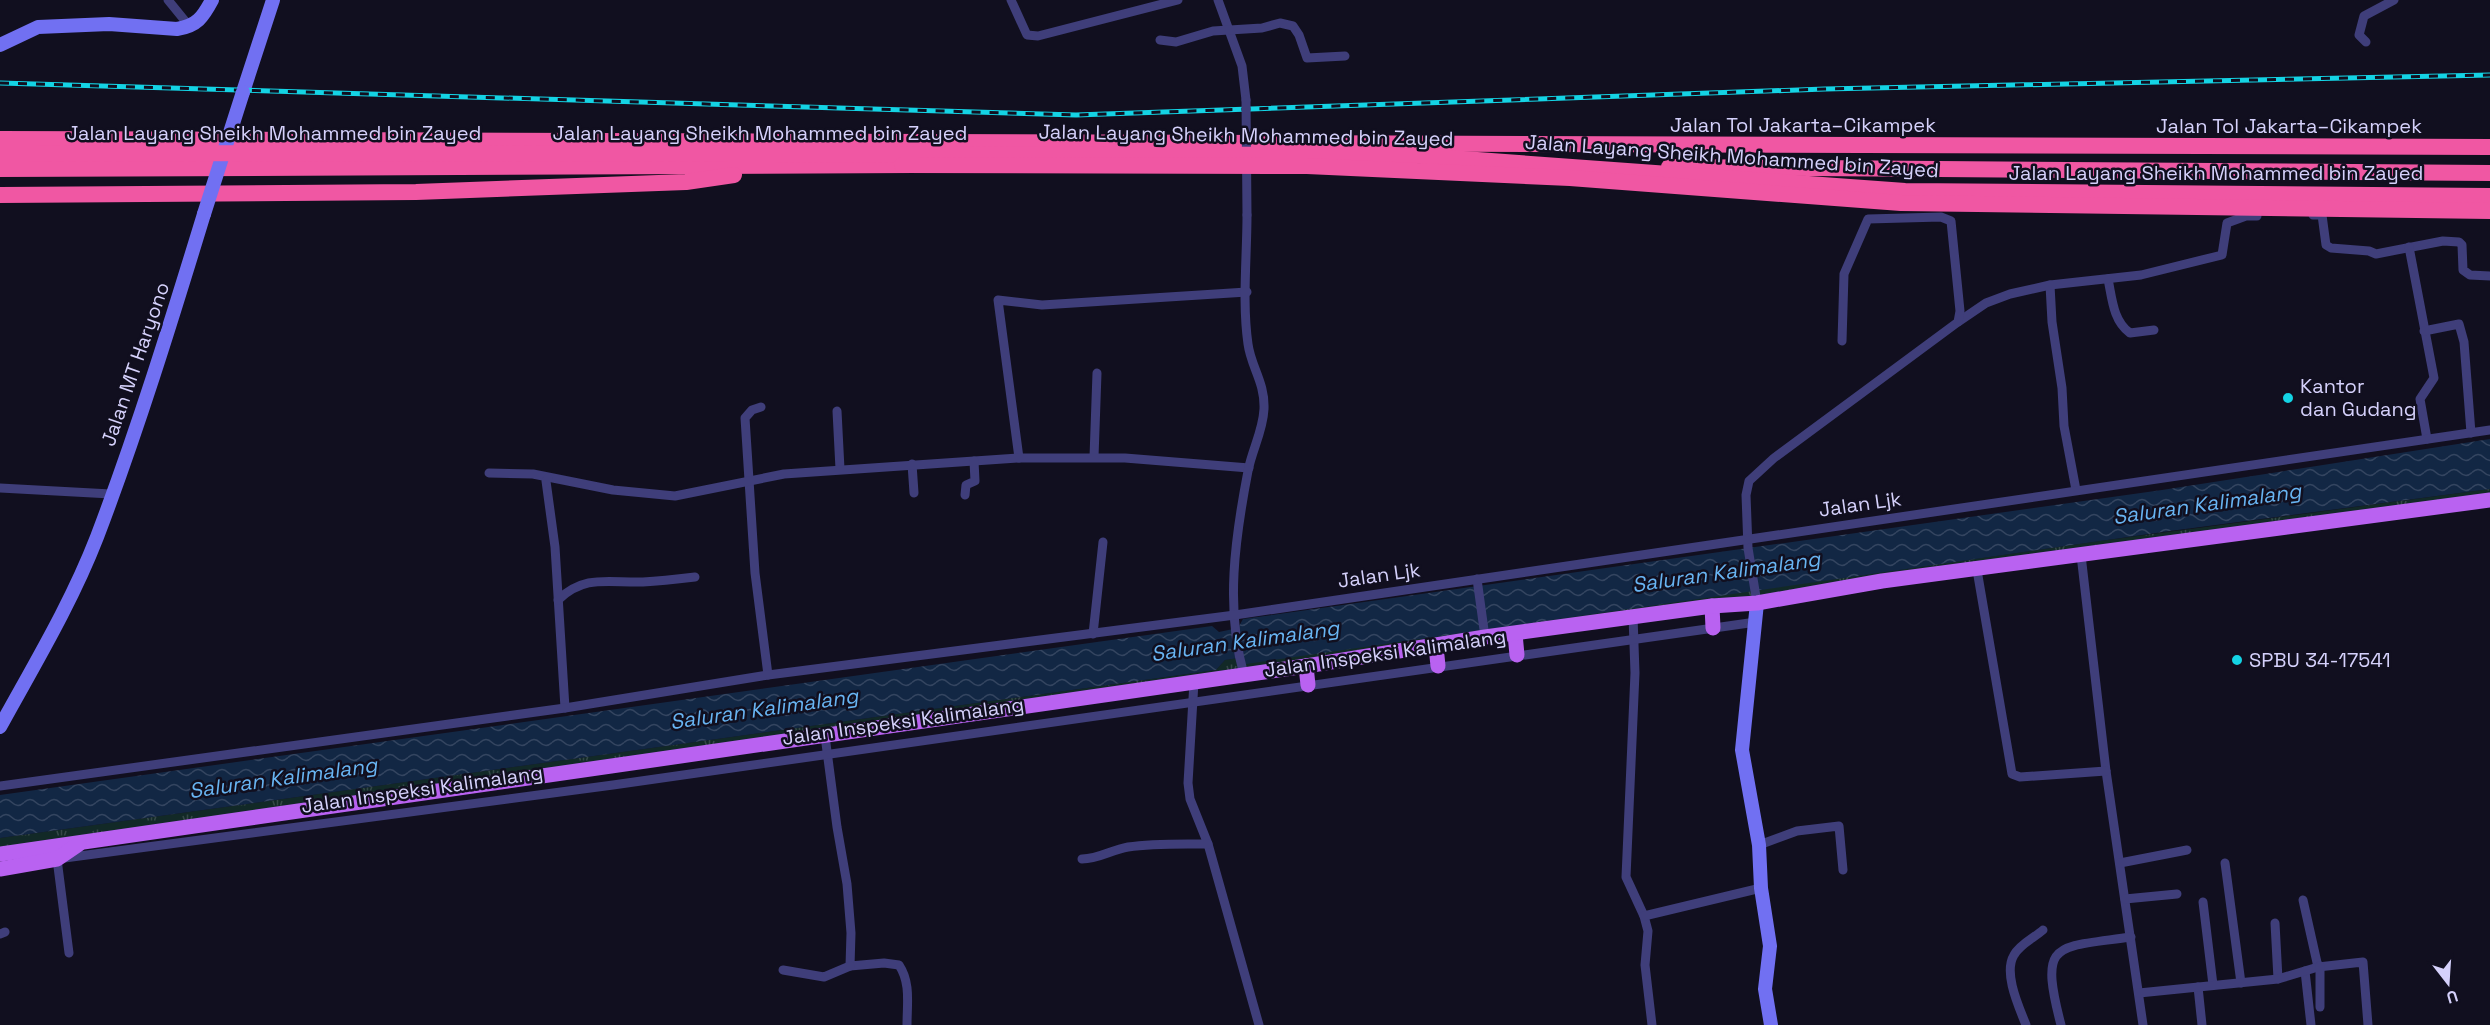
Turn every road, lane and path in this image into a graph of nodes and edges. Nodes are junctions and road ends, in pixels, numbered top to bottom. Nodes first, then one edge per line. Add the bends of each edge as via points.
1 (168, 0) edge
2 (212, 0) edge
3 (273, 0) edge
4 (1011, 0) edge
5 (1178, 0) edge
6 (1218, 0) edge
7 (2394, 0) edge
8 (190, 27) junction
9 (1230, 31) junction
10 (1160, 40) dead end
11 (2366, 42) dead end
12 (0, 45) edge
13 (1345, 56) dead end
14 (0, 139) edge
15 (2490, 147) edge
16 (0, 153) edge
17 (0, 163) edge
18 (797, 166) junction
19 (0, 169) edge
20 (2490, 173) edge
21 (0, 195) edge
22 (2490, 196) edge
23 (2490, 211) edge
24 (2409, 247) junction
25 (2490, 276) edge
26 (2108, 279) junction
27 (2050, 285) junction
28 (1247, 292) junction
29 (1958, 322) junction
30 (2154, 330) dead end
31 (2424, 331) junction
32 (1842, 341) dead end
33 (1097, 373) dead end
34 (761, 407) dead end
35 (837, 411) dead end
36 (2490, 430) edge
37 (2471, 433) junction
38 (2427, 439) junction
39 (1094, 457) junction
40 (1019, 458) junction
41 (975, 461) junction
42 (912, 464) junction
43 (1248, 468) junction
44 (840, 469) junction
45 (489, 473) dead end
46 (548, 478) junction
47 (748, 482) junction
48 (0, 488) edge
49 (2076, 490) junction
50 (914, 493) dead end
51 (111, 494) junction
52 (965, 495) dead end
53 (2490, 500) edge
54 (1103, 542) dead end
55 (1748, 543) junction
56 (2081, 555) junction
57 (1977, 570) junction
58 (695, 578) dead end
59 (1477, 582) junction
60 (1757, 597) junction
61 (558, 600) junction
62 (1712, 606) junction
63 (1633, 616) junction
64 (1234, 620) junction
65 (1756, 622) junction
66 (1713, 628) junction
67 (1093, 634) junction
68 (1484, 634) junction
69 (1515, 634) junction
70 (1634, 639) junction
71 (1437, 646) junction
72 (1517, 655) junction
73 (1306, 666) junction
74 (1438, 666) junction
75 (768, 675) junction
76 (1244, 675) junction
77 (1194, 682) junction
78 (1308, 685) junction
79 (1192, 701) junction
80 (565, 708) junction
81 (0, 727) edge
82 (825, 736) junction
83 (827, 753) junction
84 (2106, 771) junction
85 (0, 786) edge
86 (87, 841) junction
87 (1208, 844) junction
88 (1759, 845) junction
89 (2187, 850) dead end
90 (0, 854) edge
91 (57, 859) junction
92 (1082, 859) dead end
93 (2120, 863) junction
94 (2226, 863) dead end
95 (0, 869) edge
96 (1843, 870) dead end
97 (1761, 888) junction
98 (2177, 894) dead end
99 (2125, 899) junction
100 (2303, 900) dead end
101 (2203, 903) dead end
102 (1644, 916) junction
103 (2275, 924) dead end
104 (2043, 930) dead end
105 (2130, 937) junction
106 (69, 953) dead end
107 (850, 966) junction
108 (2319, 967) junction
109 (783, 970) dead end
110 (2305, 971) junction
111 (2278, 979) junction
112 (2241, 983) junction
113 (2213, 986) junction
114 (2198, 987) junction
115 (2139, 993) junction
116 (2320, 1007) dead end
117 (907, 1025) edge
118 (1259, 1025) edge
119 (1652, 1025) edge
120 (1771, 1025) edge
121 (2026, 1025) edge
122 (2061, 1025) edge
123 (2143, 1025) edge
124 (2202, 1025) edge
125 (2311, 1025) edge
126 (2368, 1025) edge

1 - 8 street
2 - 8 main road via 198,23
3 - 51 main road, Jalan MT Haryono, bridge via 171,325
4 - 5 street via 1027,35 1038,36
6 - 9 street
7 - 11 street via 2364,16 2360,35
8 - 12 main road via 38,27
9 - 10 street via 1213,31 1176,42
9 - 13 street via 1280,23 1293,26 1307,58
9 - 28 street, bridge via 1245,81
14 - 15 highway, Jalan Tol Jakarta–Cikampek
16 - 22 highway, Jalan Layang Sheikh Mohammed bin Zayed, bridge via 1408,155 1905,191
17 - 23 highway, Jalan Layang Sheikh Mohammed bin Zayed, bridge via 1307,166 1559,177 1901,203
18 - 19 highway
18 - 20 highway via 1358,163
18 - 21 highway via 686,182 416,192
24 - 25 street via 2459,242 2463,270 2470,275
24 - 26 street via 2376,254 2331,248 2326,245 2322,215 2246,216 2227,223 2222,255
24 - 31 street
26 - 27 street
26 - 30 street via 2114,308 2125,330
27 - 29 street via 1986,303
27 - 49 street via 2064,426
28 - 40 street via 1042,305 998,300
28 - 43 street via 1248,345 1259,373 1264,408
29 - 32 street via 1951,221 1941,217 1868,219 1844,274
29 - 55 street via 1749,481
31 - 37 street via 2459,324 2464,342
31 - 38 street via 2434,378 2420,399
33 - 39 street
34 - 47 street via 745,418
35 - 44 street
36 - 37 street, Jalan Ljk
37 - 38 street, Jalan Ljk
38 - 49 street, Jalan Ljk
39 - 40 street
39 - 43 street
40 - 41 street
41 - 42 street
41 - 52 street via 975,481 966,485
42 - 44 street
42 - 50 street
43 - 64 street via 1236,546
44 - 47 street
45 - 46 street
46 - 47 street via 675,496
46 - 61 street
47 - 75 street
48 - 51 street
49 - 55 street, Jalan Ljk
51 - 81 main road, Jalan MT Haryono via 97,538 59,622
53 - 56 main road, Jalan Inspeksi Kalimalang
54 - 67 street
55 - 59 street, Jalan Ljk
55 - 60 street
56 - 57 main road, Jalan Inspeksi Kalimalang
56 - 84 street
57 - 60 main road, Jalan Inspeksi Kalimalang
57 - 84 street via 2012,774 2019,777
58 - 61 street via 595,581 570,589
59 - 64 street, Jalan Ljk
59 - 68 street
60 - 62 main road, Jalan Inspeksi Kalimalang
60 - 65 main road
61 - 80 street
62 - 63 main road, Jalan Inspeksi Kalimalang
62 - 66 main road
63 - 69 main road, Jalan Inspeksi Kalimalang
63 - 70 street
64 - 67 street, Jalan Ljk
64 - 76 street
65 - 66 street, Jalan Inspeksi Kalimalang
65 - 88 main road via 1742,750
66 - 70 street, Jalan Inspeksi Kalimalang
67 - 75 street, Jalan Ljk
68 - 69 main road, Jalan Inspeksi Kalimalang
68 - 71 main road, Jalan Inspeksi Kalimalang
69 - 72 main road
70 - 72 street, Jalan Inspeksi Kalimalang
70 - 102 street via 1626,877
71 - 73 main road, Jalan Inspeksi Kalimalang
71 - 74 main road
72 - 74 street, Jalan Inspeksi Kalimalang
73 - 76 main road, Jalan Inspeksi Kalimalang
73 - 78 main road
74 - 78 street, Jalan Inspeksi Kalimalang
75 - 80 street, Jalan Ljk
76 - 77 main road, Jalan Inspeksi Kalimalang
77 - 79 street
77 - 82 main road, Jalan Inspeksi Kalimalang
78 - 79 street, Jalan Inspeksi Kalimalang
79 - 83 street, Jalan Inspeksi Kalimalang
79 - 87 street via 1188,783 1190,799
80 - 85 street, Jalan Ljk
82 - 83 street
82 - 86 main road, Jalan Inspeksi Kalimalang
83 - 91 street, Jalan Inspeksi Kalimalang
83 - 107 street via 847,884
84 - 93 street
86 - 90 main road, Jalan Inspeksi Kalimalang
86 - 91 main road, Jalan Inspeksi Kalimalang
87 - 92 street via 1140,846
87 - 118 street
88 - 96 street via 1797,831 1839,826
88 - 97 main road
89 - 93 street
91 - 95 main road, Jalan Inspeksi Kalimalang
91 - 106 street
93 - 99 street
94 - 112 street
97 - 102 street
97 - 120 main road via 1770,946 1765,989
98 - 99 street
99 - 105 street
100 - 108 street
101 - 113 street
102 - 119 street
103 - 111 street
104 - 121 street via 2021,946 2011,963
105 - 115 street
105 - 122 street via 2071,946 2057,953 2050,969
107 - 109 street via 825,977
107 - 117 street via 899,965 908,990
108 - 110 street
108 - 116 street
108 - 126 street via 2364,962
110 - 111 street
110 - 125 street
111 - 112 street
112 - 113 street
113 - 114 street
114 - 115 street
114 - 124 street
115 - 123 street

